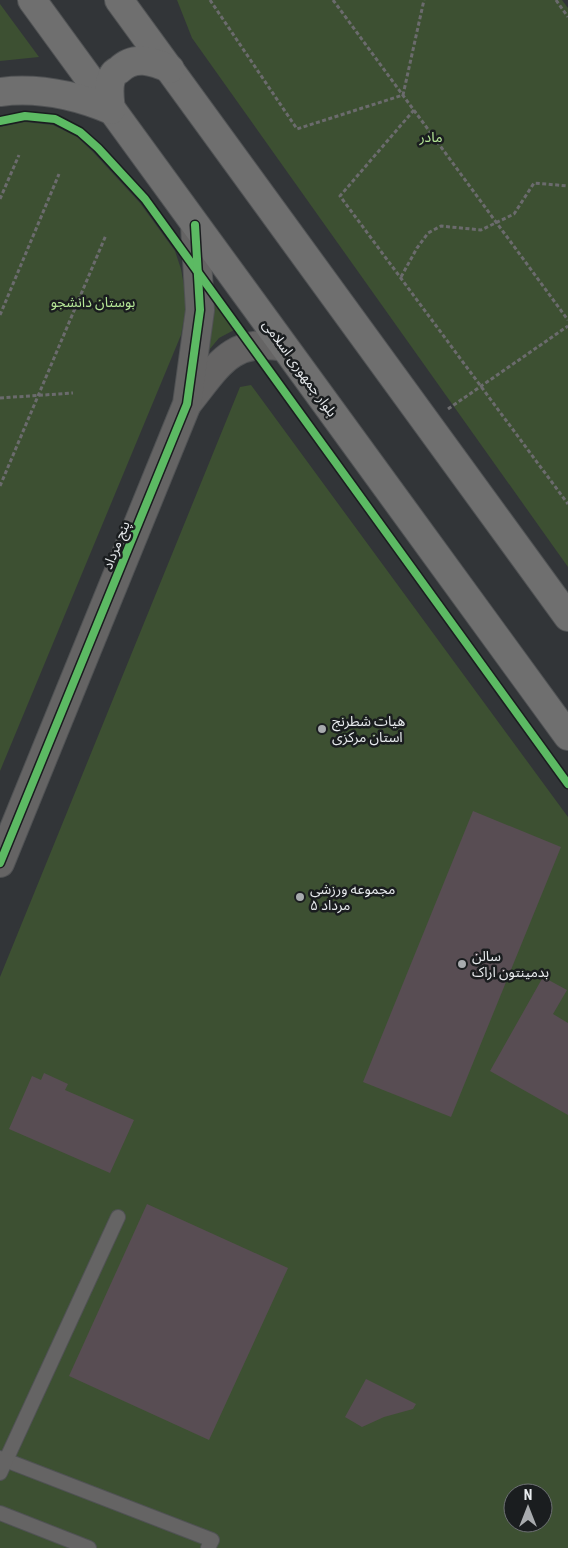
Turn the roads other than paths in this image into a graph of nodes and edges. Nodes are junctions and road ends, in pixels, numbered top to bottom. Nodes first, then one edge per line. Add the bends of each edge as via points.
1 (32, 0) edge
2 (119, 0) edge
3 (137, 0) edge
4 (170, 69) junction
5 (0, 92) edge
6 (111, 110) junction
7 (195, 225) junction
8 (284, 347) junction
9 (187, 404) junction
10 (568, 617) edge
11 (568, 736) edge
12 (0, 863) edge
13 (118, 1217) dead end
14 (2, 1463) edge
15 (0, 1513) edge
16 (210, 1544) edge
17 (89, 1548) edge

1 - 6 main road, بلوار جمهوری اسلامی
2 - 4 main road
3 - 4 main road
4 - 6 main road via 142,60 124,65 113,75 109,90
4 - 10 main road
5 - 6 main road via 47,91 91,101
6 - 7 main road, بلوار جمهوری اسلامی
7 - 8 main road, بلوار جمهوری اسلامی
7 - 9 street, پنج مرداد via 200,310
8 - 9 street via 268,344 238,350 223,360
8 - 11 main road, بلوار جمهوری اسلامی
9 - 12 street, پنج مرداد
13 - 14 lane
14 - 16 lane
15 - 17 lane

